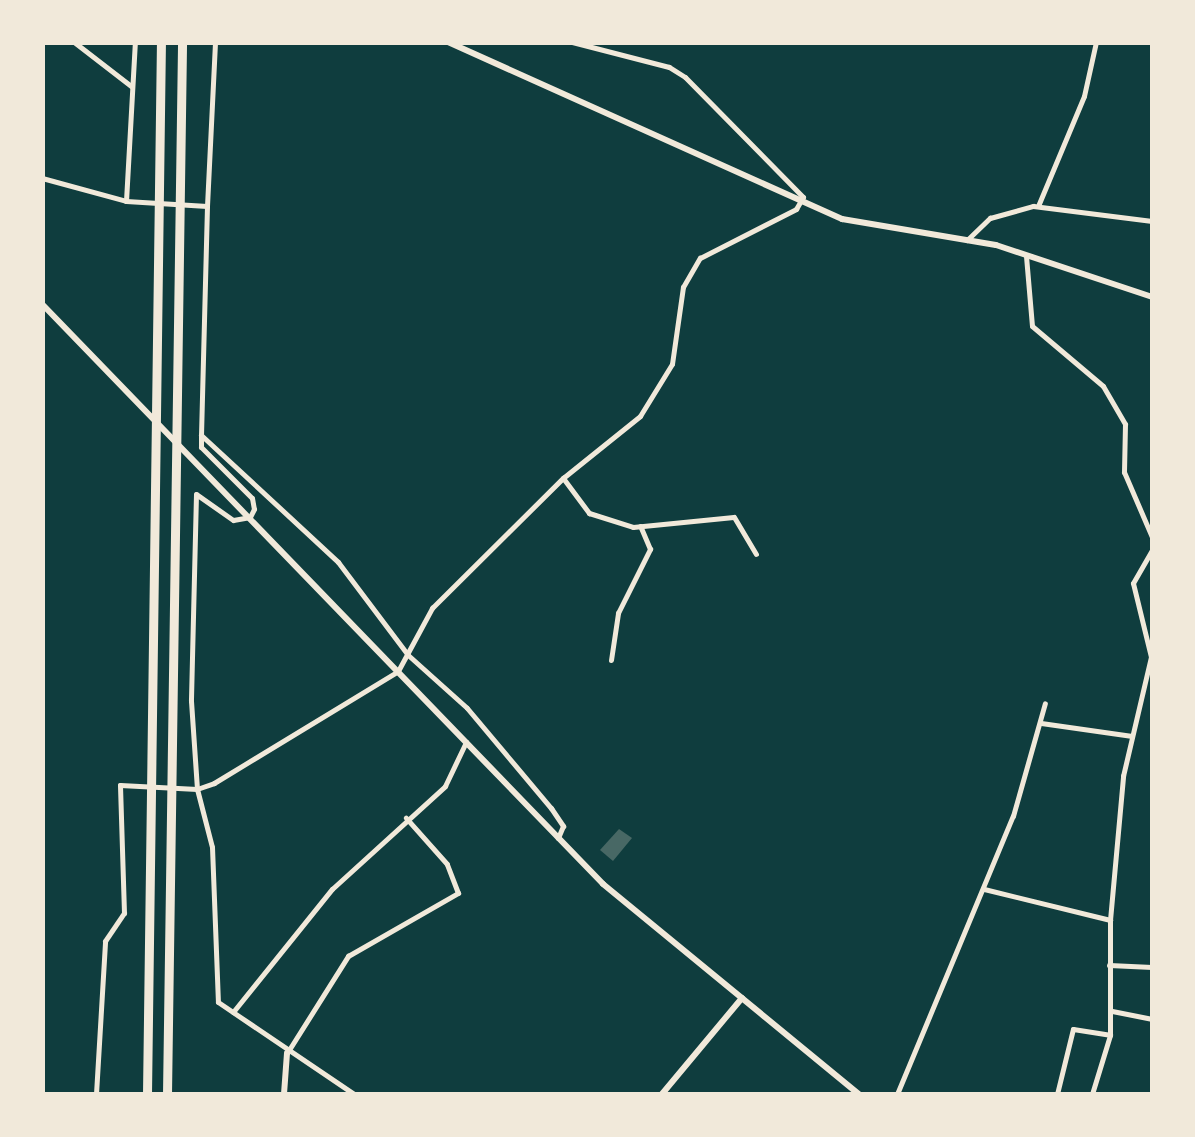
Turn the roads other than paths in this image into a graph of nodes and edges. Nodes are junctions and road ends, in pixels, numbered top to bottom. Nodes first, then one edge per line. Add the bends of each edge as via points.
1 (74, 42) edge
2 (134, 42) edge
3 (161, 42) edge
4 (182, 42) edge
5 (215, 42) edge
6 (448, 42) edge
7 (572, 42) edge
8 (1096, 42) edge
9 (131, 86) junction
10 (42, 178) edge
11 (126, 201) junction
12 (801, 202) junction
13 (204, 205) junction
14 (1038, 206) junction
15 (1152, 221) edge
16 (967, 240) junction
17 (1026, 254) junction
18 (1152, 298) edge
19 (42, 304) edge
20 (201, 435) junction
21 (563, 478) junction
22 (250, 518) junction
23 (640, 526) junction
24 (1152, 537) edge
25 (1152, 550) edge
26 (756, 554) dead end
27 (408, 655) junction
28 (611, 660) dead end
29 (398, 672) junction
30 (1045, 703) dead end
31 (1040, 722) junction
32 (1132, 736) junction
33 (466, 742) junction
34 (197, 789) junction
35 (406, 818) junction
36 (558, 838) junction
37 (984, 890) junction
38 (1110, 920) junction
39 (1109, 965) junction
40 (1152, 967) edge
41 (742, 998) junction
42 (1112, 1011) junction
43 (233, 1012) junction
44 (1152, 1020) edge
45 (1110, 1034) junction
46 (288, 1053) junction
47 (344, 1091) edge
48 (96, 1094) edge
49 (147, 1094) edge
50 (168, 1094) edge
51 (284, 1094) edge
52 (354, 1094) edge
53 (662, 1094) edge
54 (859, 1094) edge
55 (897, 1094) edge
56 (1057, 1094) edge
57 (1092, 1094) edge

1 - 9 street
2 - 9 street
3 - 49 highway
4 - 50 highway
5 - 13 street
6 - 12 street
7 - 12 street via 669,66
8 - 14 street via 1084,96
9 - 11 street
10 - 11 street
11 - 13 street
12 - 16 street via 862,224
12 - 21 street via 700,258 683,287 667,378 640,416
13 - 20 street
14 - 15 street
14 - 16 street via 990,218
16 - 17 street
17 - 18 street
17 - 24 street via 1032,326 1103,386 1125,424 1124,472
19 - 22 street
20 - 22 street via 201,447 252,498
20 - 27 street via 338,562
21 - 23 street via 589,514
21 - 27 street via 432,608
22 - 29 street
22 - 34 street via 233,520 196,494 191,701
23 - 26 street via 734,518
23 - 28 street via 650,549 618,613
25 - 32 street via 1133,583 1150,656
27 - 29 street
27 - 36 street via 468,708 551,808 563,826
29 - 33 street
29 - 34 street
30 - 31 street
31 - 32 street
31 - 37 street
32 - 38 street
33 - 35 street via 445,786
33 - 36 street
34 - 43 street via 212,847 218,1002
34 - 48 street via 120,785 124,913 105,941
35 - 43 street via 332,889
35 - 46 street via 447,864 458,893 348,956
36 - 41 street via 603,884
37 - 38 street
37 - 55 street
38 - 39 street
39 - 40 street
39 - 42 street
41 - 53 street
41 - 54 street
42 - 44 street
42 - 45 street
43 - 46 street
45 - 56 street via 1073,1029
45 - 57 street
46 - 47 street
46 - 51 street
47 - 52 street

